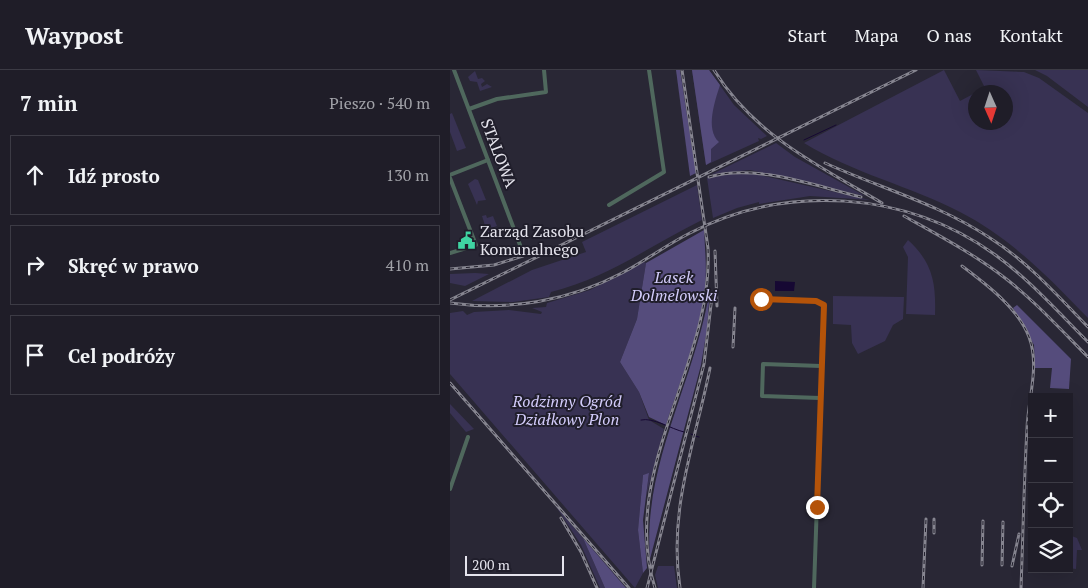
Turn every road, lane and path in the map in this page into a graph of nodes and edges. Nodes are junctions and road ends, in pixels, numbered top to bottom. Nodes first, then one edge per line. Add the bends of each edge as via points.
1 (454, 70) edge
2 (544, 70) edge
3 (649, 70) edge
4 (469, 109) junction
5 (488, 160) junction
6 (450, 177) edge
7 (609, 205) dead end
8 (520, 244) dead end
9 (450, 253) edge
10 (761, 299) dead end
11 (822, 366) junction
12 (820, 398) junction
13 (468, 437) dead end
14 (450, 489) edge
15 (814, 588) edge

1 - 4 street, STALOWA
2 - 4 street via 546,92 497,99
3 - 7 street via 664,172
4 - 5 street, STALOWA
5 - 6 street
5 - 8 street, STALOWA
6 - 9 street via 476,245
10 - 11 street via 822,302
11 - 12 street
11 - 12 street via 762,364 762,396
12 - 15 street
13 - 14 street

